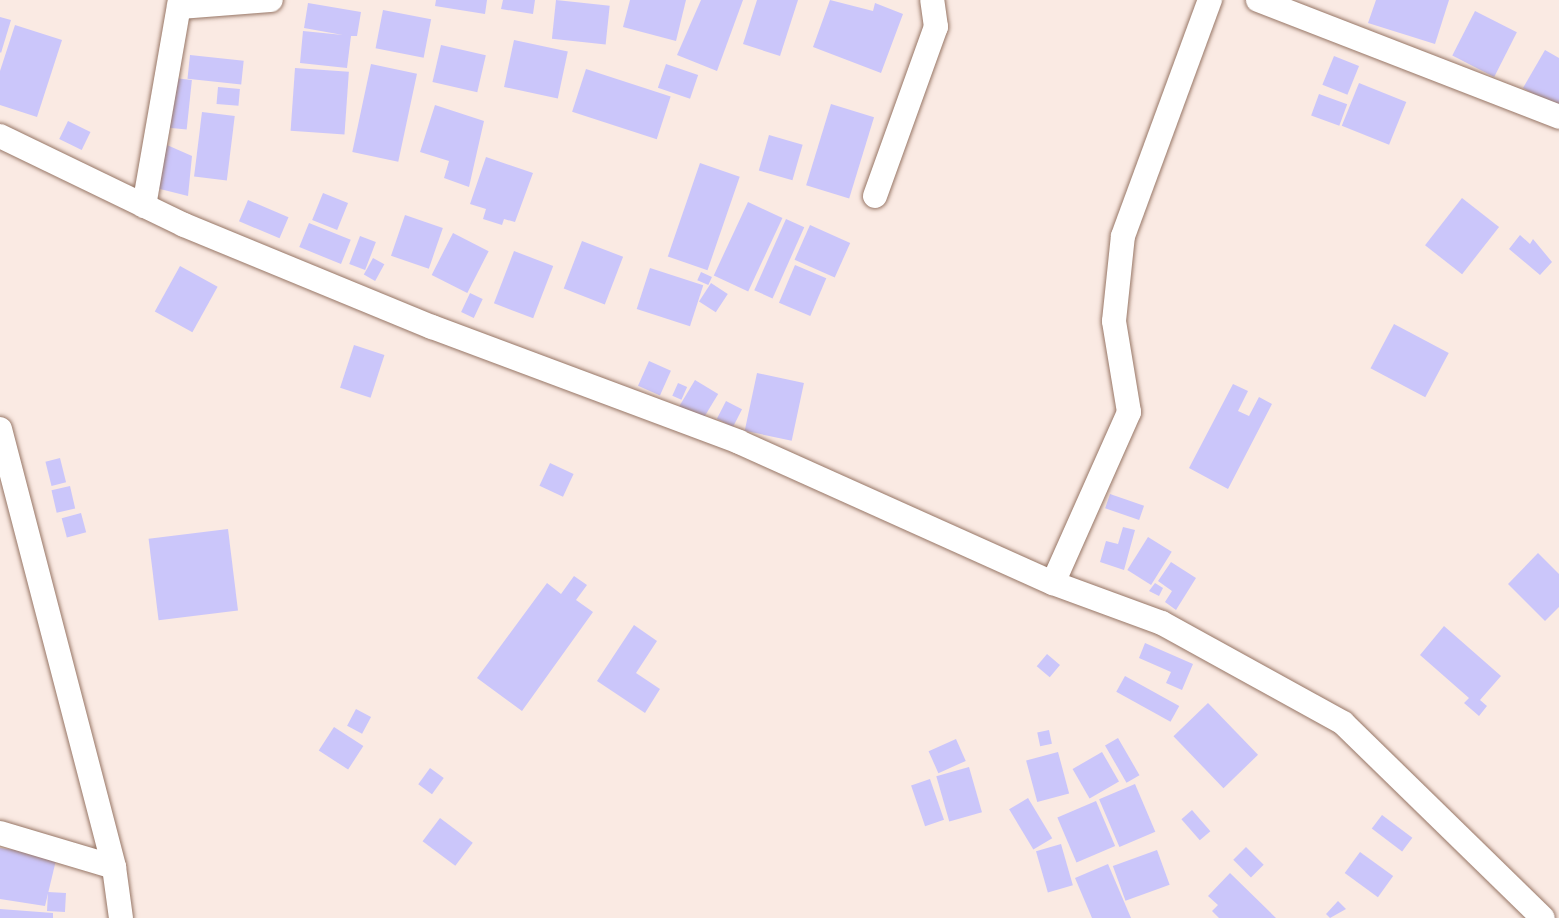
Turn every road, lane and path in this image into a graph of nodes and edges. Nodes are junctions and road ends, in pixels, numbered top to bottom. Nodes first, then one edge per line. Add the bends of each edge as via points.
1 (271, 0) edge
2 (932, 0) edge
3 (1210, 0) edge
4 (1258, 0) edge
5 (180, 4) edge
6 (1559, 117) edge
7 (0, 136) edge
8 (875, 196) dead end
9 (144, 206) junction
10 (0, 429) edge
11 (1053, 583) junction
12 (0, 833) edge
13 (114, 867) junction
14 (121, 918) edge
15 (1543, 918) edge

1 - 5 street
2 - 8 street via 936,27
3 - 11 street via 1123,236 1114,321 1129,412
4 - 6 street
5 - 9 street
7 - 9 street
9 - 11 street via 432,327 739,442
10 - 13 street
11 - 15 street via 1161,623 1343,723
12 - 13 street
13 - 14 street

